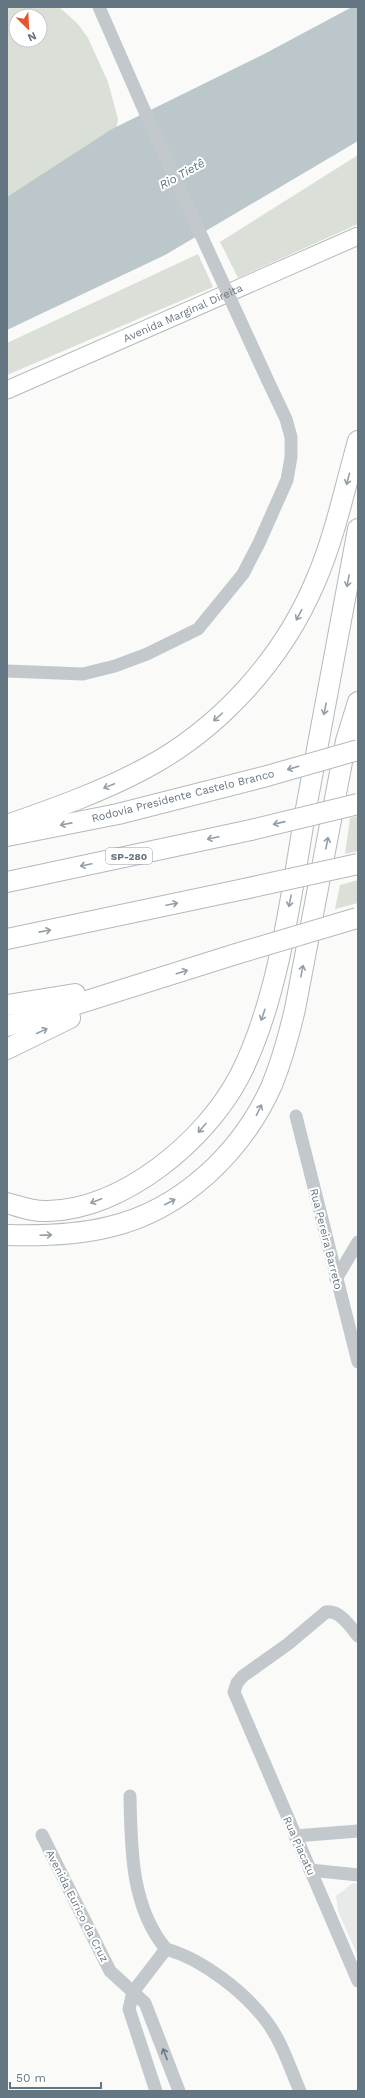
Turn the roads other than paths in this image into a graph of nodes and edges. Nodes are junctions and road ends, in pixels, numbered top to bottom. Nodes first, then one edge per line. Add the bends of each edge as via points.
1 (99, 7) edge
2 (358, 236) edge
3 (7, 390) edge
4 (358, 441) edge
5 (358, 529) edge
6 (7, 671) edge
7 (358, 702) edge
8 (358, 750) edge
9 (358, 804) edge
10 (7, 826) edge
11 (7, 836) edge
12 (358, 864) edge
13 (7, 882) edge
14 (357, 918) edge
15 (7, 939) edge
16 (144, 983) junction
17 (7, 1005) edge
18 (7, 1026) edge
19 (7, 1048) edge
20 (296, 1116) dead end
21 (7, 1203) edge
22 (7, 1235) edge
23 (358, 1242) edge
24 (336, 1279) junction
25 (358, 1362) edge
26 (356, 1634) edge
27 (130, 1796) dead end
28 (358, 1830) edge
29 (42, 1835) dead end
30 (295, 1836) junction
31 (310, 1870) junction
32 (358, 1875) edge
33 (166, 1949) junction
34 (358, 1981) edge
35 (133, 1992) junction
36 (156, 2091) edge
37 (179, 2091) edge
38 (300, 2091) edge

1 - 6 street, bridge via 286,420 291,437 291,457 287,480 243,574 198,629 147,654 83,674
2 - 3 main road, Avenida Marginal Direita
4 -> 10 highway via 332,537 316,580 279,647 241,694 196,735 146,769
5 -> 21 highway via 274,977 252,1046 239,1077 203,1128 185,1146 145,1177 120,1192 68,1210 41,1211
22 -> 7 highway via 46,1236 110,1227 145,1215 169,1203 200,1181 234,1147 256,1116 284,1053 295,1010 346,740
8 -> 11 highway, Rodovia Presidente Castelo Branco, bridge via 118,814
9 -> 13 highway, SP-280, bridge via 251,830
15 -> 12 highway, bridge
16 -> 14 highway, bridge
16 - 17 highway
16 - 18 highway
19 -> 16 highway
20 - 24 street, Rua Pereira Barreto
23 - 24 street
24 - 25 street, Rua Pereira Barreto
26 - 30 street, Rua Piacatu via 342,1617 332,1611 321,1616 237,1682 234,1692 240,1710
27 - 33 street via 137,1885 154,1934
28 - 30 street
29 - 35 street, Avenida Eurico da Cruz via 110,1971
30 - 31 street, Rua Piacatu
31 - 32 street
31 - 34 street, Rua Piacatu
33 - 35 street
33 - 38 street via 183,1953 240,1992 270,2027 285,2054
35 - 36 street via 129,2009
37 -> 35 street, Avenida Eurico da Cruz via 145,2003

